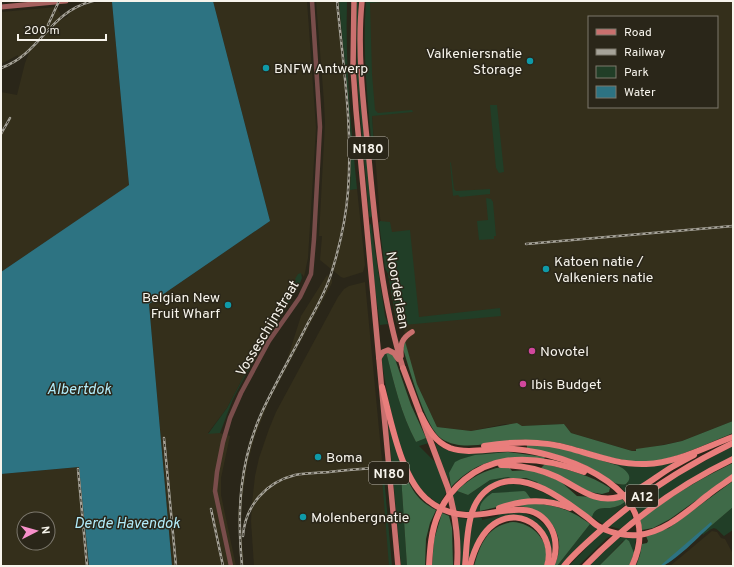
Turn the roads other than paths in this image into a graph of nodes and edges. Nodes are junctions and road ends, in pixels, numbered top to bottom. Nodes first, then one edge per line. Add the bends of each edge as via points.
1 (66, 1) edge
2 (312, 1) edge
3 (354, 1) edge
4 (361, 1) edge
5 (1, 7) edge
6 (375, 220) junction
7 (366, 221) junction
8 (412, 332) dead end
9 (379, 359) junction
10 (403, 368) junction
11 (382, 387) junction
12 (421, 415) junction
13 (733, 437) edge
14 (720, 442) junction
15 (733, 443) edge
16 (470, 450) junction
17 (733, 459) edge
18 (487, 467) junction
19 (733, 478) edge
20 (611, 484) junction
21 (578, 512) junction
22 (478, 514) junction
23 (231, 566) edge
24 (398, 566) edge
25 (429, 566) edge
26 (457, 566) edge
27 (465, 566) edge
28 (470, 566) edge
29 (547, 566) edge
30 (551, 566) edge
31 (564, 566) edge
32 (585, 566) edge
33 (632, 566) edge

1 - 5 main road
2 - 23 street, Vosseschijnstraat via 320,127 311,274 300,297 272,336 241,392 223,442 216,491
3 - 7 main road, Noorderlaan / N180 via 353,68
4 - 6 main road, Noorderlaan / N180 via 363,85
6 - 7 main road
6 - 10 main road, Noorderlaan / N180 via 390,316
7 - 9 main road, Noorderlaan / N180
8 - 10 main road via 406,336 402,344
9 - 10 main road via 383,352 390,350
9 - 11 main road, Noorderlaan / N180
10 - 12 highway, Noorderlaan / N180
11 - 22 highway via 395,436 409,475 420,493 445,510 457,514
11 - 24 main road, Noorderlaan / N180
12 - 16 highway via 432,434 441,443 453,449
12 - 26 highway, Noorderlaan / N180 via 452,502
13 - 14 highway
14 - 16 highway via 671,460 646,464 618,462 568,448 538,443 500,444
14 - 18 highway via 631,492 614,498 593,496 558,477 531,468 508,465
15 - 31 highway, A12 via 693,463 646,494 608,523
16 - 20 highway via 508,448 540,453 583,467
17 - 32 highway, A12 via 699,476 652,507
18 - 20 highway via 510,460 552,463
18 - 25 highway via 460,483 446,498 435,523
19 - 21 highway via 671,523 638,535 618,534 599,527
20 - 33 highway via 622,493 635,515 638,531 637,552
21 - 22 highway via 556,503 530,501
21 - 27 highway via 560,498 539,487 514,481 494,485 482,494 472,509
22 - 30 highway via 520,509 540,516 555,538 555,555
28 - 29 highway via 479,541 487,530 498,521 512,518 531,522 542,532 549,549

